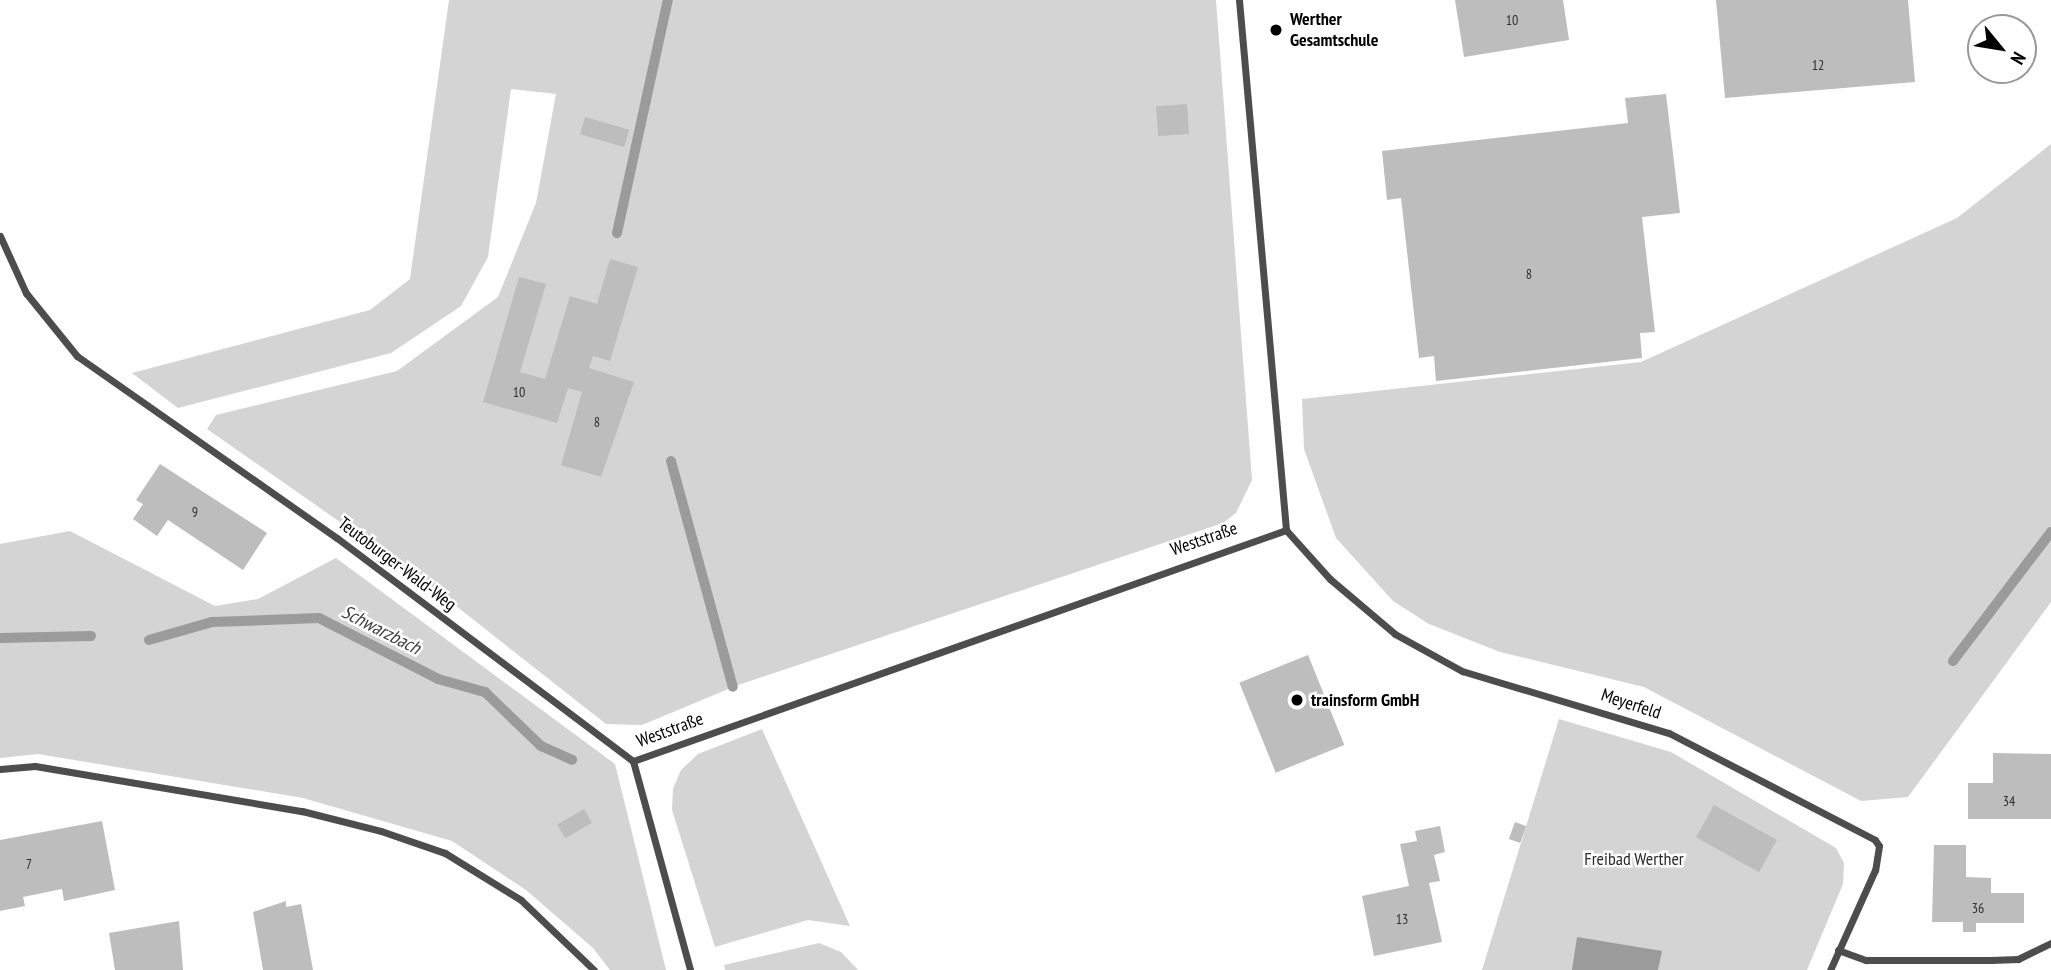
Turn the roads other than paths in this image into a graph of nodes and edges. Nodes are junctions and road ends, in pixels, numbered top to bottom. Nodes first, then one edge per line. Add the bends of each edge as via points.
1 (1239, 0) edge
2 (0, 236) edge
3 (1286, 530) junction
4 (633, 761) junction
5 (0, 769) edge
6 (2051, 943) edge
7 (1838, 950) junction
8 (594, 970) edge
9 (690, 970) edge
10 (1830, 970) edge

1 - 3 street
2 - 4 street, Teutoburger-Wald-Weg via 26,293 77,356 337,538
3 - 4 street, Weststraße via 1244,541
3 - 7 street, Meyerfeld via 1330,579 1395,634 1462,671 1669,733 1875,840 1879,857
4 - 9 street
5 - 8 street via 35,766 302,811 381,831 445,853 521,900
6 - 7 street via 2018,959 1991,960 1866,960
7 - 10 street, Meyerfeld

